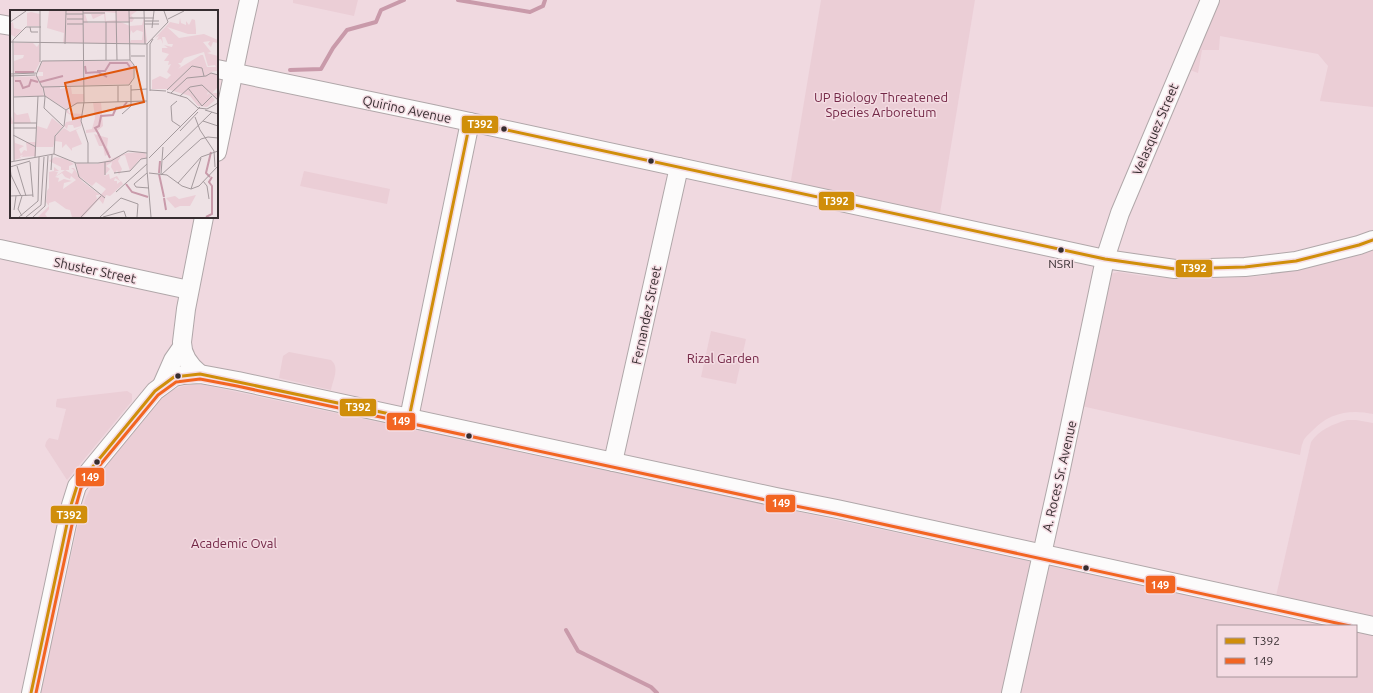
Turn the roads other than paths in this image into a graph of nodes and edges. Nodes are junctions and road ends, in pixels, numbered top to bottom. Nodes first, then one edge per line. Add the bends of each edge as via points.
1 (249, 0) edge
2 (1210, 0) edge
3 (0, 24) edge
4 (10, 26) edge
5 (225, 71) edge
6 (470, 122) junction
7 (218, 142) edge
8 (679, 167) junction
9 (204, 218) edge
10 (1373, 240) edge
11 (0, 249) edge
12 (1105, 259) junction
13 (189, 290) junction
14 (182, 347) junction
15 (200, 374) junction
16 (162, 386) junction
17 (409, 418) junction
18 (614, 462) junction
19 (1042, 554) junction
20 (1373, 626) edge
21 (31, 693) edge
22 (1011, 693) edge

1 - 5 street
2 - 12 street, Velasquez Street via 1120,213
3 - 4 street
5 - 6 street, Quirino Avenue
5 - 7 street
6 - 8 street, Quirino Avenue
6 - 17 street
8 - 12 street, Quirino Avenue
8 - 18 street, Fernandez Street
9 - 13 street
10 - 12 street, Quirino Avenue via 1296,261 1245,267 1175,269
11 - 13 street, Shuster Street
12 - 19 street, A. Roces Sr. Avenue
13 - 14 street
14 - 15 street via 187,360
14 - 16 street
15 - 16 street via 174,377
15 - 17 street
16 - 21 street via 155,391 77,486
17 - 18 street
18 - 19 street
19 - 20 street
19 - 22 street, A. Roces Sr. Avenue

